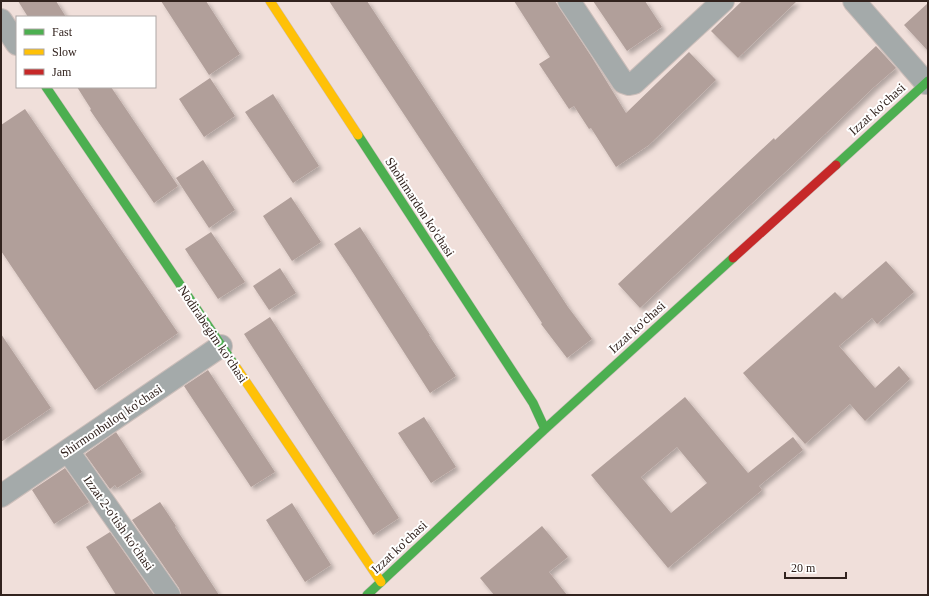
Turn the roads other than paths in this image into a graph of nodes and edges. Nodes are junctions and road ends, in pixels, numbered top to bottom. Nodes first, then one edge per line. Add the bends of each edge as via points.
1 (270, 1) edge
2 (569, 1) edge
3 (723, 1) edge
4 (854, 1) edge
5 (1, 20) edge
6 (16, 42) edge
7 (927, 82) edge
8 (47, 88) edge
9 (221, 346) junction
10 (545, 428) junction
11 (68, 451) junction
12 (1, 496) edge
13 (381, 582) junction
14 (169, 595) edge
15 (366, 595) edge

1 - 10 street, Shohimardon ko'chasi via 533,403
2 - 3 street via 623,82 629,84 634,83
4 - 7 street
5 - 6 street
7 - 10 street, Izzat ko'chasi
8 - 9 street, Nodirabegim ko'chasi
9 - 11 street, Shirmonbuloq ko'chasi
9 - 13 street, Nodirabegim ko'chasi
10 - 13 street, Izzat ko'chasi
11 - 12 street, Shirmonbuloq ko'chasi
11 - 14 street, Izzat 2-o'tish ko'chasi
13 - 15 street, Izzat ko'chasi

